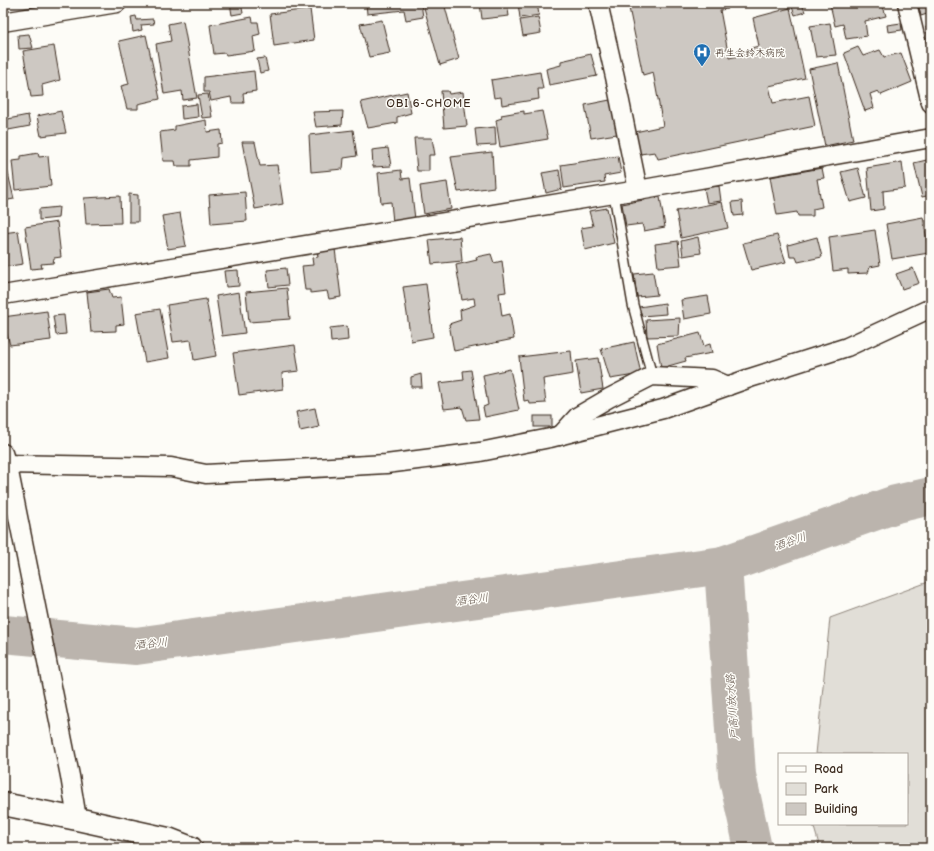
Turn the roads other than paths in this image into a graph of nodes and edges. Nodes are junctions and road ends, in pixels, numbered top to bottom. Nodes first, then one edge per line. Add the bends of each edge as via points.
1 (117, 3) edge
2 (598, 3) edge
3 (907, 3) edge
4 (3, 22) edge
5 (931, 102) edge
6 (931, 138) edge
7 (638, 190) junction
8 (614, 194) junction
9 (3, 295) edge
10 (931, 308) edge
11 (652, 376) junction
12 (728, 386) junction
13 (560, 436) junction
14 (5, 463) edge
15 (3, 804) edge
16 (76, 808) junction
17 (191, 848) edge

1 - 4 street
2 - 7 street
3 - 5 street
6 - 7 street
7 - 8 street
8 - 9 street
8 - 11 lane via 633,305
10 - 12 street via 847,347
11 - 12 street via 712,379
11 - 13 street via 578,416
12 - 13 street via 663,409
13 - 14 street via 480,452 386,464 242,473 206,474 171,467
14 - 16 street
15 - 16 street
16 - 17 street

